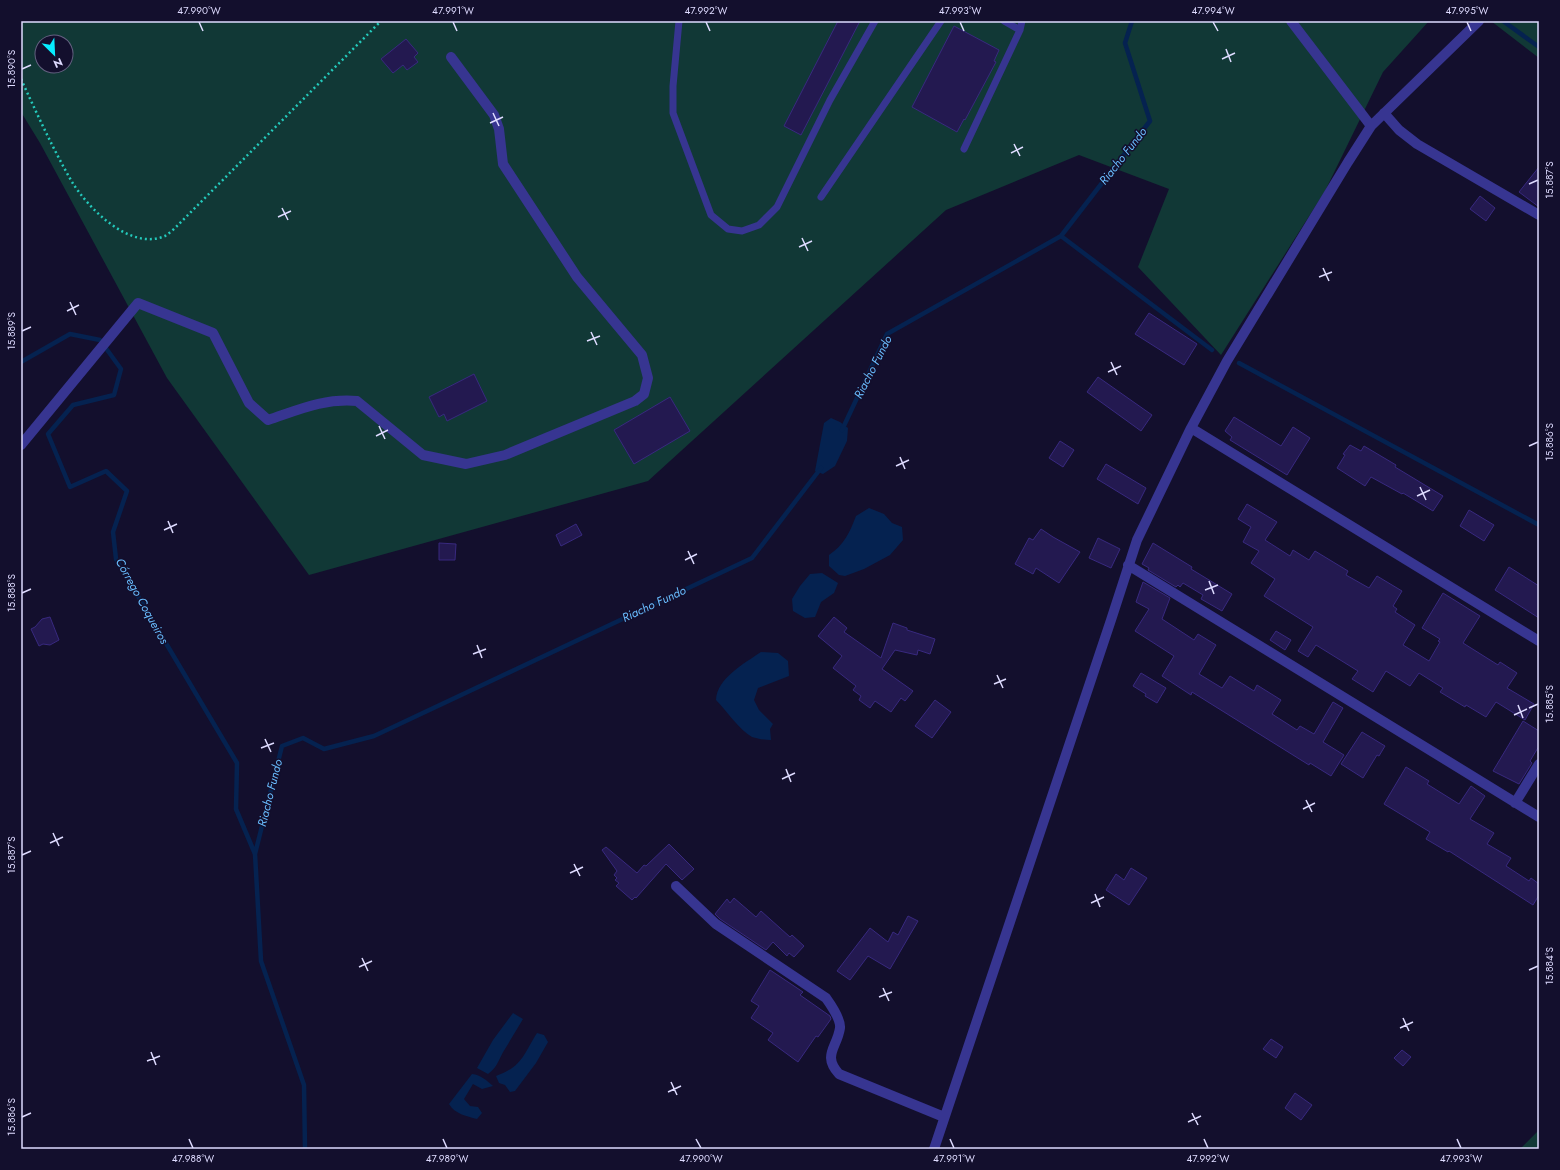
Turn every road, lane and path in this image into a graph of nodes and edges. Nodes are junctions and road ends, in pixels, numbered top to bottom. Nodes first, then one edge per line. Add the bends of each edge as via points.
1 (381, 21) edge
2 (679, 21) edge
3 (875, 21) edge
4 (941, 21) edge
5 (1004, 21) edge
6 (1022, 21) edge
7 (1291, 21) edge
8 (1479, 21) edge
9 (1020, 30) junction
10 (451, 57) dead end
11 (21, 79) edge
12 (1384, 113) junction
13 (1371, 126) junction
14 (964, 149) dead end
15 (821, 197) dead end
16 (1539, 215) edge
17 (1191, 428) junction
18 (21, 445) edge
19 (1128, 565) junction
20 (1539, 640) edge
21 (1539, 764) edge
22 (1515, 803) junction
23 (1539, 817) edge
24 (676, 886) dead end
25 (944, 1117) junction
26 (934, 1149) edge

1 - 11 path via 179,224 167,235 157,238 130,236 113,226 93,208 73,183 42,126
2 - 3 lane via 673,113 711,216 728,229 742,231 759,225 777,207 830,100
4 - 15 lane
5 - 9 lane
6 - 9 lane
7 - 13 street
8 - 12 street
9 - 14 lane
10 - 18 street via 494,115 503,164 577,277 642,355 648,378 644,394 635,401 506,455 466,464 423,455 357,401 320,403 268,420 249,403 213,333 138,303
12 - 13 street
12 - 16 street via 1399,130 1418,144
13 - 17 street via 1227,361
17 - 19 street via 1137,540
17 - 20 street
19 - 22 street
19 - 25 street
21 - 22 street
22 - 23 street
24 - 25 street via 716,924 826,998 835,1010 840,1027 831,1056 832,1067 839,1074
25 - 26 street

